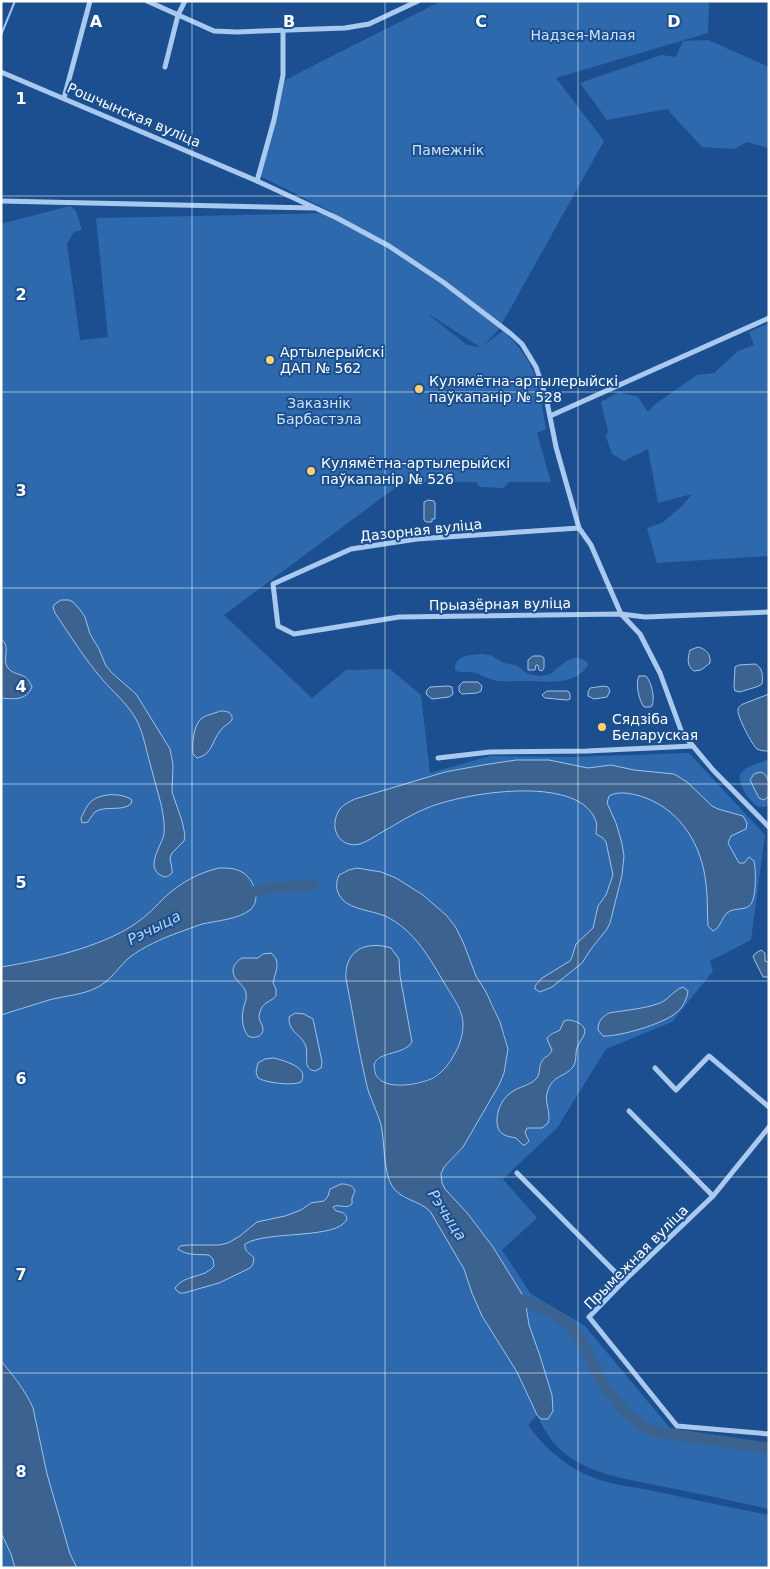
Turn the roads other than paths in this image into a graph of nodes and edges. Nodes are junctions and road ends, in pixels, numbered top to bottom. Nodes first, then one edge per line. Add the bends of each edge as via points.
1 (90, 1) edge
2 (147, 1) edge
3 (185, 1) edge
4 (418, 1) edge
5 (178, 15) junction
6 (282, 31) junction
7 (165, 67) dead end
8 (1, 72) edge
9 (64, 98) junction
10 (257, 181) junction
11 (1, 201) edge
12 (317, 208) junction
13 (769, 318) edge
14 (550, 416) junction
15 (579, 528) junction
16 (274, 584) joint
17 (769, 612) edge
18 (621, 614) junction
19 (693, 746) junction
20 (438, 758) dead end
21 (769, 828) edge
22 (655, 1068) dead end
23 (769, 1107) edge
24 (629, 1111) dead end
25 (769, 1127) edge
26 (516, 1174) dead end
27 (713, 1196) junction
28 (624, 1281) junction
29 (769, 1434) edge

1 - 9 street
2 - 5 street
3 - 5 street
4 - 6 street via 369,24
5 - 6 street via 214,31
5 - 7 street
6 - 10 street via 283,75
8 - 9 street, Рошчынская вуліца
9 - 10 street, Рошчынская вуліца
10 - 12 street, Рошчынская вуліца
11 - 12 street
12 - 14 street, Рошчынская вуліца via 389,246 511,334 522,344 536,367
13 - 14 street
14 - 15 street
15 - 16 street, Дазорная вуліца via 418,539 351,549
15 - 18 street via 591,545
16 - 18 street, Прыазёрная вуліца via 278,626 294,634 399,617
17 - 18 street, Прыазёрная вуліца via 645,617
18 - 19 street via 640,634 660,673 682,733
19 - 20 street via 587,752 490,752
19 - 21 street
22 - 23 street via 676,1090 709,1056
24 - 27 street
25 - 27 street, Прымежная вуліца
26 - 28 street
27 - 28 street, Прымежная вуліца
28 - 29 street, Прымежная вуліца via 589,1317 676,1426

